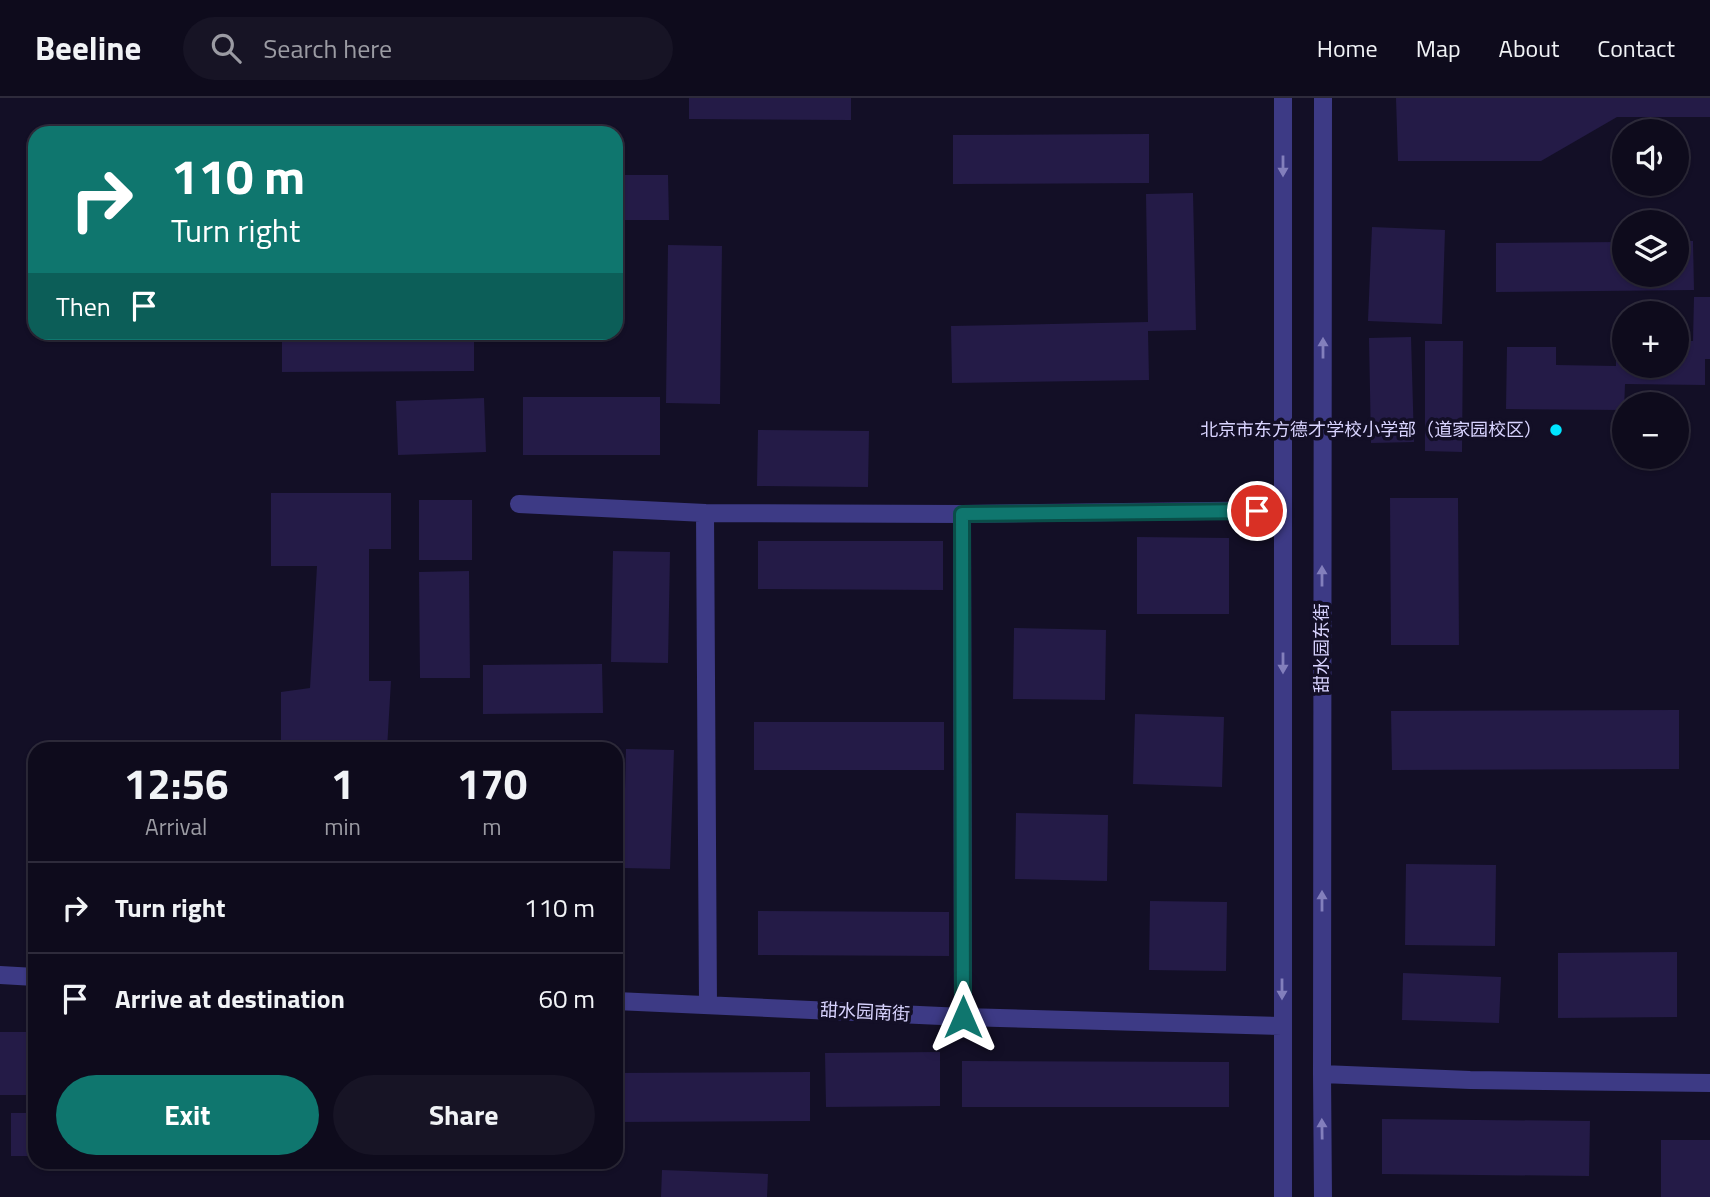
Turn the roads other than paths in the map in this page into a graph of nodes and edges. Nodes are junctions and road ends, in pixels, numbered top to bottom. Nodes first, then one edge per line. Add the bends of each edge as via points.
1 (1283, 98) edge
2 (1323, 98) edge
3 (519, 505) dead end
4 (1283, 510) junction
5 (705, 513) junction
6 (962, 514) junction
7 (0, 975) edge
8 (28, 977) edge
9 (623, 1001) edge
10 (708, 1005) junction
11 (963, 1017) junction
12 (1282, 1026) junction
13 (1321, 1074) junction
14 (1710, 1083) edge
15 (1283, 1197) edge
16 (1324, 1197) edge

1 -> 4 street
13 -> 2 street, 甜水园东街
3 - 5 street
4 - 6 street
4 -> 12 street
5 - 6 street
5 - 10 street
6 - 11 street
7 - 8 street
9 - 10 street, 甜水园南街
10 - 11 street, 甜水园南街
11 - 12 street, 甜水园南街
12 - 15 street
13 - 14 street
16 -> 13 street, 甜水园东街

